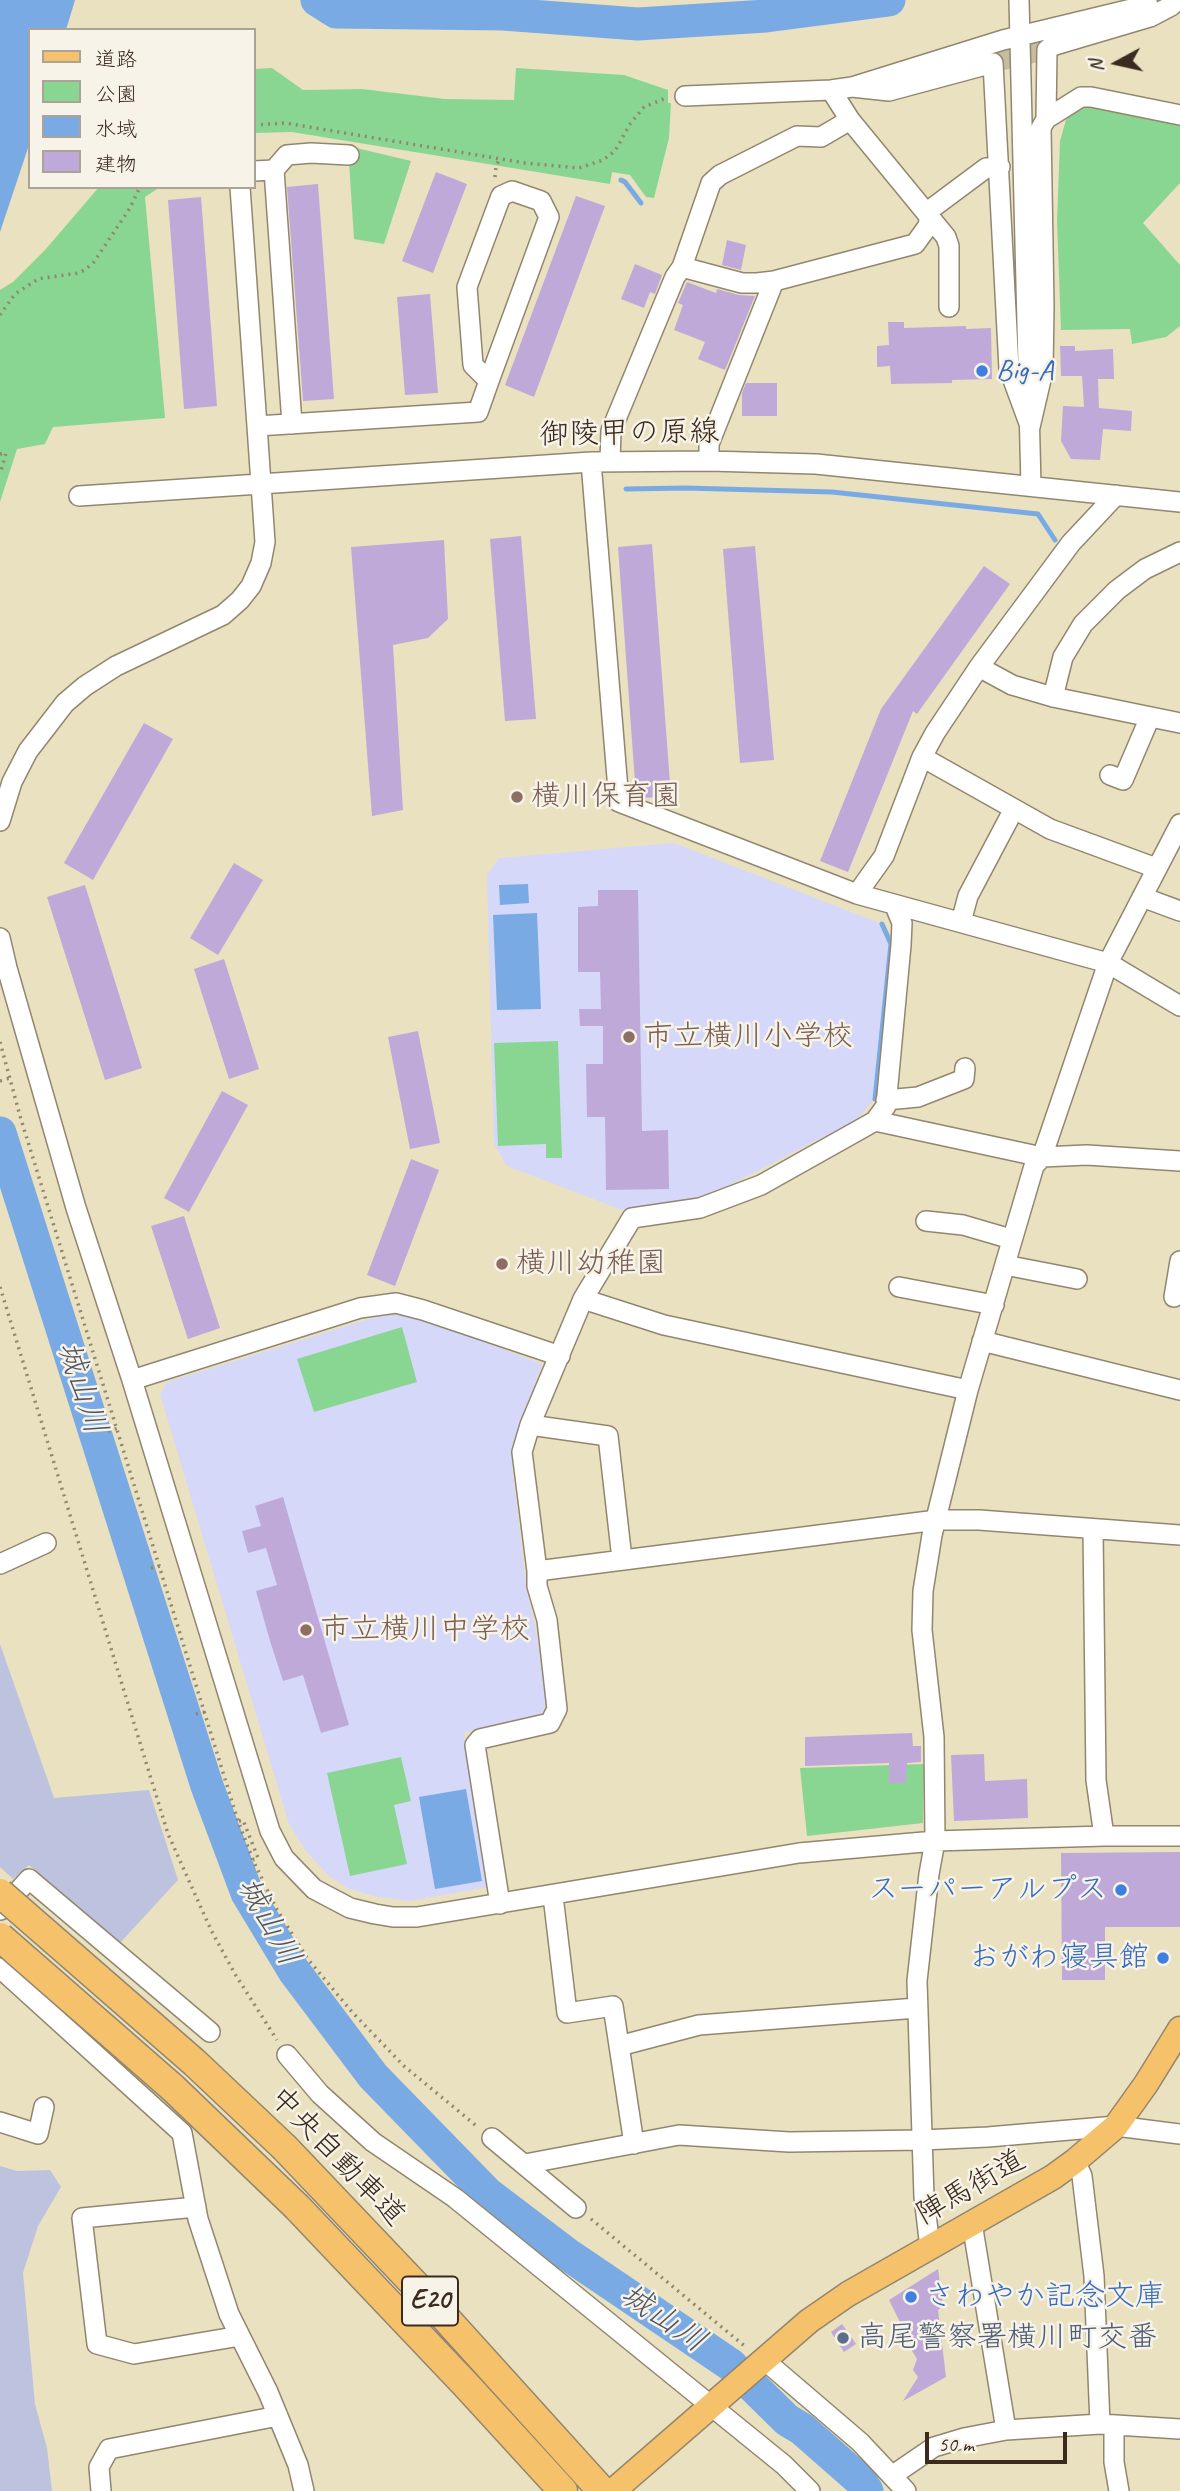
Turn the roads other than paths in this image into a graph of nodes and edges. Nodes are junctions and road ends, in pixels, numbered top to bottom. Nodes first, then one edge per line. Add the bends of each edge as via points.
1 (1019, 0) edge
2 (1164, 0) edge
3 (1178, 0) edge
4 (1020, 32) junction
5 (852, 87) junction
6 (831, 90) junction
7 (685, 96) road end
8 (1180, 115) edge
9 (1046, 119) junction
10 (850, 120) junction
11 (349, 155) dead end
12 (1000, 166) junction
13 (274, 170) junction
14 (256, 171) edge
15 (240, 189) edge
16 (929, 218) junction
17 (682, 267) junction
18 (774, 281) junction
19 (949, 307) dead end
20 (489, 380) junction
21 (292, 424) junction
22 (257, 426) junction
23 (1030, 427) junction
24 (601, 461) junction
25 (709, 461) junction
26 (261, 484) junction
27 (1031, 486) junction
28 (1116, 495) junction
29 (79, 496) dead end
30 (1180, 502) edge
31 (1180, 552) edge
32 (979, 667) junction
33 (1053, 696) junction
34 (1150, 717) junction
35 (1180, 723) edge
36 (922, 757) junction
37 (1110, 775) dead end
38 (1014, 809) junction
39 (0, 821) edge
40 (1180, 824) edge
41 (1156, 868) junction
42 (857, 894) junction
43 (1142, 897) junction
44 (895, 905) junction
45 (1180, 911) edge
46 (961, 922) junction
47 (0, 938) edge
48 (1108, 963) junction
49 (1180, 1006) edge
50 (965, 1068) dead end
51 (886, 1100) junction
52 (875, 1121) junction
53 (1042, 1157) junction
54 (1180, 1161) edge
55 (926, 1221) dead end
56 (1012, 1238) junction
57 (1180, 1261) edge
58 (1005, 1265) junction
59 (1077, 1279) dead end
60 (899, 1287) dead end
61 (1174, 1297) dead end
62 (583, 1299) junction
63 (994, 1305) junction
64 (982, 1341) junction
65 (560, 1356) junction
66 (132, 1380) junction
67 (968, 1390) junction
68 (1180, 1390) edge
69 (530, 1425) junction
70 (937, 1520) junction
71 (1093, 1529) junction
72 (1180, 1535) edge
73 (46, 1544) dead end
74 (622, 1559) junction
75 (0, 1564) edge
76 (537, 1571) junction
77 (1104, 1836) junction
78 (1180, 1836) edge
79 (935, 1841) junction
80 (0, 1893) edge
81 (553, 1896) junction
82 (500, 1904) junction
83 (0, 1911) edge
84 (0, 1937) edge
85 (0, 1968) edge
86 (917, 2008) junction
87 (1180, 2029) edge
88 (210, 2032) dead end
89 (619, 2046) junction
90 (287, 2055) road end
91 (44, 2107) dead end
92 (0, 2122) edge
93 (1116, 2126) junction
94 (1180, 2134) edge
95 (492, 2138) dead end
96 (922, 2140) junction
97 (634, 2144) junction
98 (1075, 2161) junction
99 (524, 2164) junction
100 (196, 2207) junction
101 (576, 2208) road end
102 (972, 2223) junction
103 (930, 2248) junction
104 (240, 2336) junction
105 (761, 2361) junction
106 (711, 2404) junction
107 (278, 2416) junction
108 (1107, 2424) junction
109 (1180, 2429) edge
110 (1006, 2430) junction
111 (893, 2475) junction
112 (556, 2483) edge
113 (101, 2491) edge
114 (304, 2491) edge
115 (602, 2491) edge
116 (613, 2491) edge
117 (810, 2491) edge
118 (906, 2491) edge
119 (1119, 2491) edge

1 - 4 street
2 - 4 street
3 - 9 street via 1150,17 1047,50
4 - 5 street
4 - 23 street
5 - 6 street
5 - 12 street via 889,91 993,63
6 - 7 street
6 - 10 street
8 - 9 street via 1081,97
9 - 23 street via 1041,128 1043,371
10 - 16 street
10 - 17 street via 821,136 797,135 720,175 711,183
11 - 13 street via 287,155
12 - 16 street via 986,168 931,209
12 - 23 street via 1009,369
13 - 14 street
13 - 21 street
15 - 22 street
16 - 18 street via 915,244
16 - 19 street via 949,246
17 - 18 street via 742,283
17 - 24 street
18 - 25 street via 709,444
20 - 20 street via 549,217 541,201 512,191 501,196 467,287 473,365
20 - 21 street via 478,412
21 - 22 street
22 - 26 street
23 - 27 street
24 - 25 street, 御陵甲の原線
24 - 26 street, 御陵甲の原線
24 - 42 street via 619,802
25 - 27 street, 御陵甲の原線 via 816,464
26 - 29 street, 御陵甲の原線
26 - 39 street via 265,542 261,563 245,593 223,615 116,666 65,703 28,751
27 - 28 street, 御陵甲の原線
28 - 30 street, 御陵甲の原線
28 - 32 street via 1071,543
31 - 33 street via 1135,576 1083,624 1063,657
32 - 33 street via 1012,685
32 - 36 street
33 - 34 street
34 - 35 street
34 - 37 street via 1123,780
36 - 38 street
36 - 42 street via 884,856
38 - 41 street via 1050,829
38 - 46 street via 968,896
40 - 41 street
41 - 43 street
42 - 44 street
43 - 45 street
43 - 48 street
44 - 46 street
44 - 51 street via 902,923 901,945
46 - 48 street
47 - 66 street via 76,1208
48 - 49 street
48 - 53 street
50 - 51 street via 964,1079 918,1097
51 - 52 street
52 - 53 street
52 - 62 street via 761,1185 700,1208 632,1218
53 - 54 street
53 - 56 street via 1034,1166
55 - 56 street
56 - 58 street
57 - 61 street
58 - 59 street
58 - 63 street
60 - 63 street
62 - 65 street
62 - 67 street via 664,1325
63 - 64 street
64 - 67 street
64 - 68 street
65 - 66 street via 396,1303 360,1308
65 - 69 street
66 - 82 street via 270,1831 284,1858 314,1889 351,1908 375,1914 417,1917
67 - 70 street
69 - 74 street via 608,1436
69 - 76 street via 522,1452
70 - 71 street
70 - 74 street
70 - 79 street via 923,1591 922,1630 934,1737
71 - 72 street
71 - 77 street via 1096,1780
73 - 75 street
74 - 76 street
76 - 82 street via 557,1709 550,1723 480,1739 475,1745
77 - 78 street
77 - 79 street
79 - 81 street via 799,1853
79 - 86 street via 919,1950
80 - 115 highway, 中央自動車道 / E20, bridge via 285,2148
81 - 82 street
81 - 89 street via 567,2013 613,2006
83 - 88 street via 29,1879
84 - 112 highway, E20, bridge via 173,2088 297,2207
85 - 100 street via 182,2133
86 - 89 street via 699,2025
86 - 96 street
87 - 93 main road, 陣馬街道
89 - 97 street
90 - 106 street via 320,2094 373,2142 455,2198
91 - 92 street via 38,2134
93 - 94 street
93 - 96 street
93 - 98 main road, 陣馬街道
95 - 99 street
96 - 97 street via 679,2136
96 - 103 street
97 - 99 street
98 - 102 main road, 陣馬街道
98 - 108 street via 1082,2176
99 - 101 street
100 - 104 street via 229,2315
100 - 104 street via 82,2218 97,2344 134,2354
102 - 103 main road, 陣馬街道
102 - 110 street
103 - 105 main road, 陣馬街道 via 848,2294
104 - 107 street
105 - 106 main road, 陣馬街道
105 - 111 street
106 - 116 main road
106 - 117 street
107 - 113 street via 109,2449 99,2467
107 - 114 street
108 - 109 street
108 - 110 street
108 - 119 street
110 - 111 street via 934,2446
111 - 118 street

